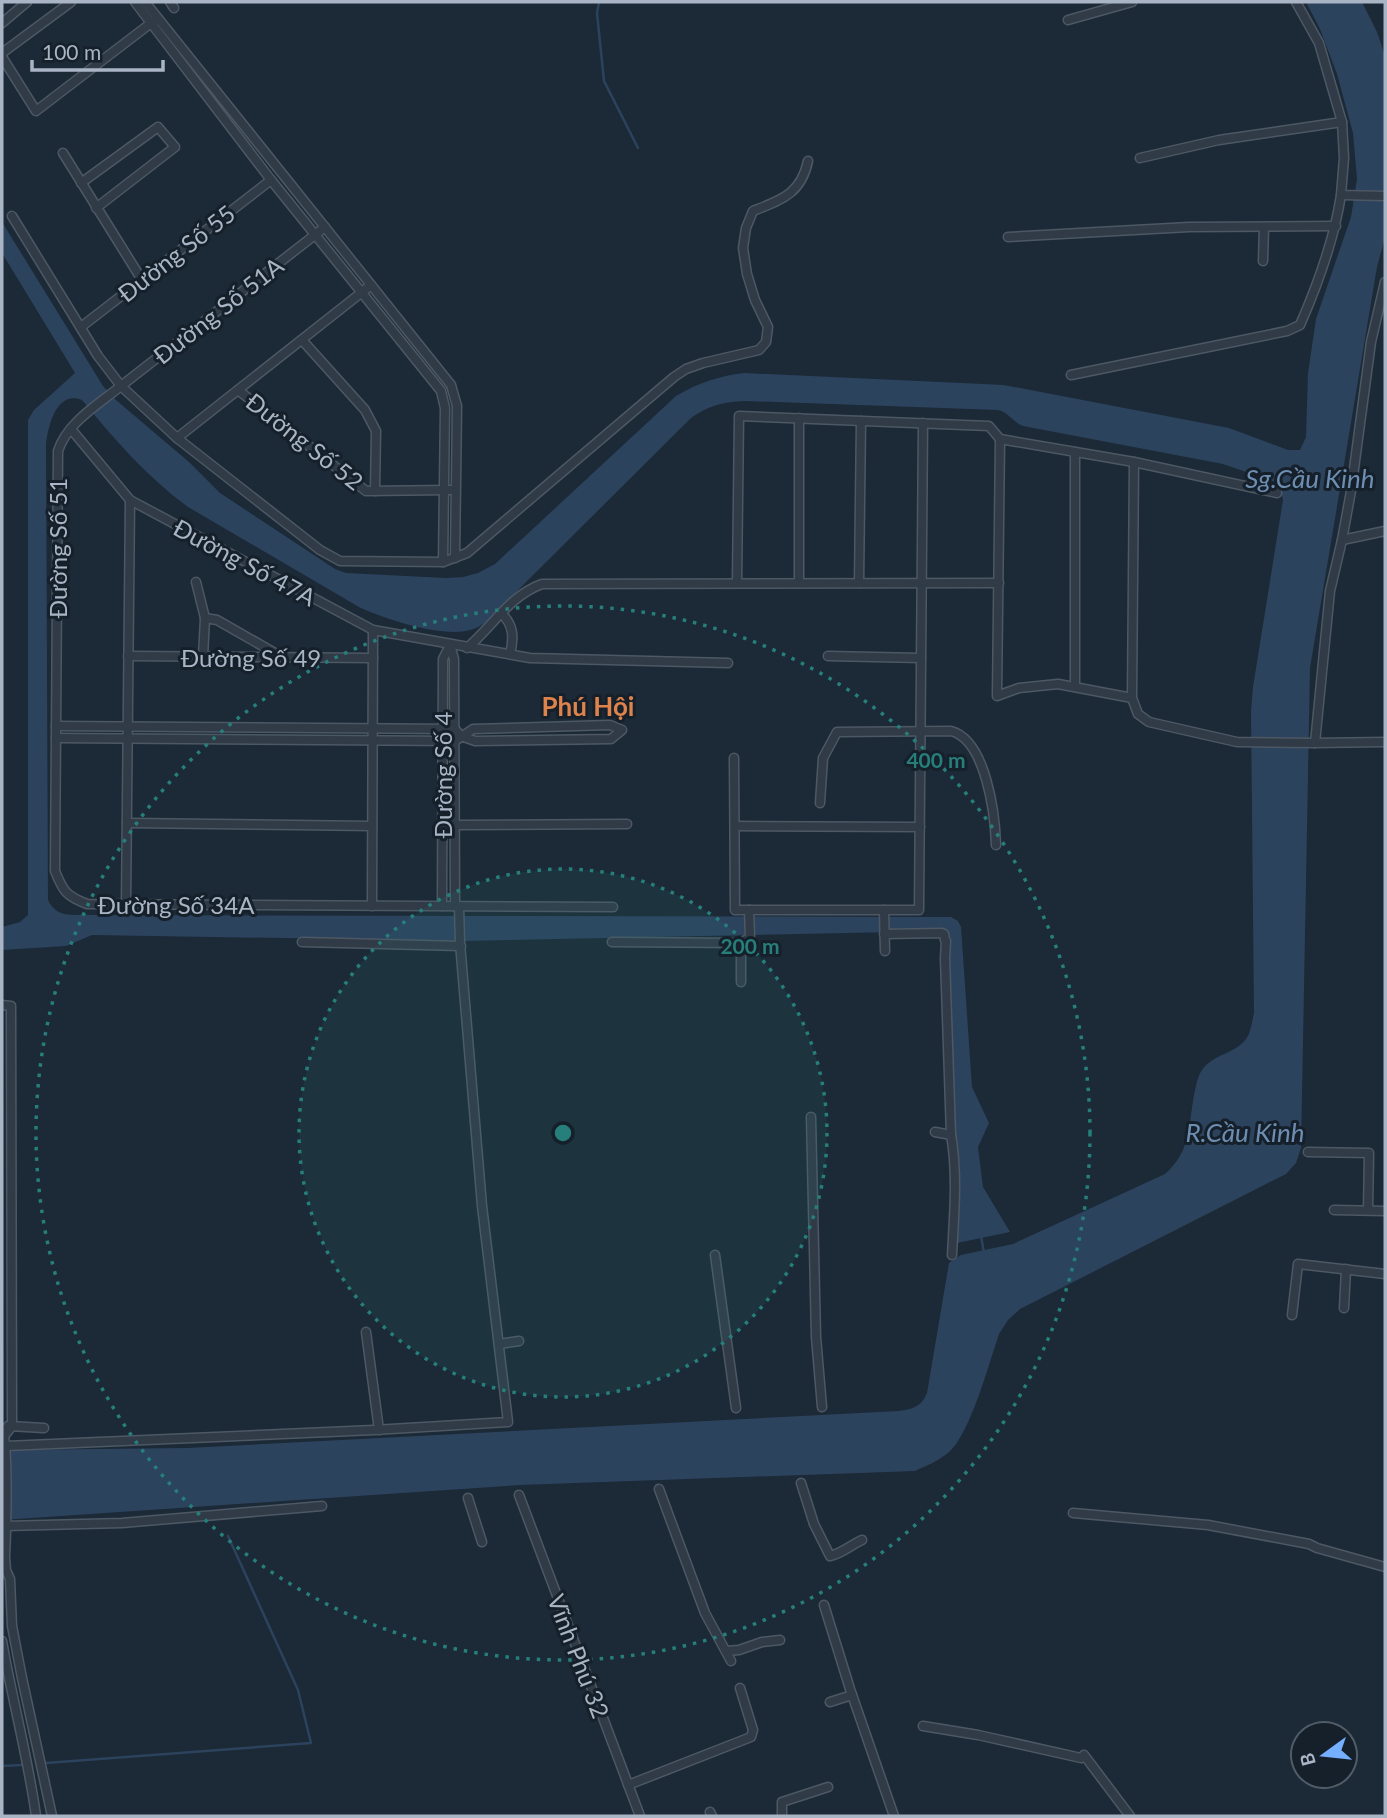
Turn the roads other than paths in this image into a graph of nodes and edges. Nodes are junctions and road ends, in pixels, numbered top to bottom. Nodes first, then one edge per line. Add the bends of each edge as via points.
1 (27, 2) edge
2 (71, 2) edge
3 (135, 2) edge
4 (145, 2) edge
5 (1132, 2) edge
6 (1296, 2) edge
7 (1068, 20) dead end
8 (154, 21) junction
9 (2, 23) edge
10 (2, 55) edge
11 (1342, 122) junction
12 (62, 153) dead end
13 (1140, 158) dead end
14 (808, 161) dead end
15 (271, 180) junction
16 (81, 183) junction
17 (1341, 195) junction
18 (1385, 196) edge
19 (96, 208) junction
20 (12, 216) dead end
21 (1336, 226) junction
22 (325, 227) junction
23 (1264, 227) junction
24 (315, 235) junction
25 (1008, 237) dead end
26 (1263, 261) dead end
27 (142, 280) junction
28 (1385, 282) edge
29 (371, 285) junction
30 (362, 293) junction
31 (81, 327) junction
32 (302, 340) junction
33 (1071, 375) dead end
34 (121, 386) junction
35 (238, 390) junction
36 (112, 393) joint
37 (799, 418) junction
38 (860, 421) junction
39 (923, 423) junction
40 (71, 429) junction
41 (177, 438) junction
42 (1000, 439) junction
43 (1075, 452) junction
44 (1135, 462) junction
45 (456, 489) junction
46 (444, 490) junction
47 (375, 491) junction
48 (1277, 493) dead end
49 (130, 500) junction
50 (1385, 531) edge
51 (1342, 540) junction
52 (455, 558) junction
53 (443, 562) junction
54 (197, 582) dead end
55 (737, 583) junction
56 (799, 583) junction
57 (859, 583) junction
58 (922, 583) junction
59 (999, 583) junction
60 (501, 613) junction
61 (205, 618) junction
62 (373, 630) junction
63 (450, 645) junction
64 (467, 648) junction
65 (510, 654) junction
66 (128, 656) junction
67 (828, 656) dead end
68 (203, 657) junction
69 (281, 657) junction
70 (373, 658) junction
71 (921, 658) junction
72 (728, 663) dead end
73 (1075, 686) junction
74 (1132, 698) junction
75 (56, 726) junction
76 (128, 727) junction
77 (373, 729) junction
78 (442, 729) junction
79 (920, 732) junction
80 (457, 735) junction
81 (56, 738) junction
82 (128, 739) junction
83 (373, 741) junction
84 (442, 741) junction
85 (1385, 742) edge
86 (1311, 743) junction
87 (734, 758) dead end
88 (820, 803) dead end
89 (127, 823) junction
90 (627, 824) dead end
91 (455, 825) junction
92 (372, 826) junction
93 (735, 827) junction
94 (920, 827) junction
95 (996, 845) dead end
96 (126, 904) junction
97 (372, 906) junction
98 (442, 906) junction
99 (613, 907) dead end
100 (458, 908) junction
101 (749, 912) junction
102 (884, 913) junction
103 (884, 933) junction
104 (302, 942) dead end
105 (612, 942) dead end
106 (741, 943) junction
107 (460, 944) junction
108 (884, 951) dead end
109 (741, 982) dead end
110 (6, 1005) edge
111 (811, 1116) dead end
112 (935, 1132) dead end
113 (951, 1135) junction
114 (1308, 1152) dead end
115 (1334, 1210) dead end
116 (1367, 1210) junction
117 (1385, 1211) edge
118 (715, 1255) dead end
119 (952, 1255) dead end
120 (2, 1268) edge
121 (12, 1268) junction
122 (1346, 1269) junction
123 (1385, 1274) edge
124 (1344, 1308) dead end
125 (1292, 1315) dead end
126 (366, 1332) dead end
127 (519, 1341) dead end
128 (499, 1344) junction
129 (822, 1407) dead end
130 (736, 1408) dead end
131 (12, 1426) junction
132 (44, 1428) dead end
133 (3, 1430) edge
134 (379, 1430) junction
135 (6, 1450) junction
136 (802, 1483) dead end
137 (659, 1489) dead end
138 (519, 1495) dead end
139 (468, 1498) dead end
140 (322, 1506) dead end
141 (1073, 1513) dead end
142 (5, 1521) junction
143 (862, 1540) dead end
144 (482, 1542) dead end
145 (1385, 1567) edge
146 (4, 1572) edge
147 (824, 1605) dead end
148 (2, 1640) edge
149 (780, 1640) dead end
150 (726, 1651) junction
151 (731, 1661) dead end
152 (740, 1688) dead end
153 (852, 1695) junction
154 (830, 1702) dead end
155 (923, 1726) dead end
156 (41, 1767) junction
157 (28, 1769) junction
158 (628, 1785) junction
159 (828, 1787) dead end
160 (36, 1816) edge
161 (52, 1816) edge
162 (640, 1816) edge
163 (782, 1816) edge
164 (894, 1816) edge
165 (1130, 1816) edge

1 - 9 street
2 - 10 street
3 - 8 street
4 - 8 street
5 - 7 street
6 - 11 street via 1319,43
8 - 10 street via 36,111
8 - 15 street
8 - 22 street
11 - 13 street via 1219,140
11 - 17 street
12 - 16 street
14 - 52 street via 792,192 753,211 746,228 747,274 768,327 766,342 759,350 703,363 674,377 467,553
15 - 24 street
15 - 27 street, Đường Số 55
16 - 19 street
16 - 19 street via 158,127 175,147
17 - 18 street
17 - 21 street
19 - 27 street
20 - 31 street
21 - 23 street
21 - 33 street via 1300,326
22 - 24 street, Đường Số 51A
22 - 29 street
23 - 25 street
23 - 26 street
24 - 30 street
24 - 34 street, Đường Số 51A
27 - 31 street, Đường Số 55
28 - 51 street via 1371,342
29 - 30 street
29 - 45 street via 451,385 457,406
30 - 32 street
30 - 46 street via 441,391
31 - 34 street
32 - 35 street
32 - 47 street via 365,410 376,431
34 - 36 street, Đường Số 51A
34 - 41 street
35 - 41 street
35 - 47 street, Đường Số 52 via 366,491
36 - 40 street, Đường Số 51
37 - 38 street
37 - 55 street via 739,416
37 - 56 street
38 - 39 street
38 - 57 street
39 - 42 street via 989,426
39 - 58 street
40 - 49 street, Đường Số 47A
40 - 75 street, Đường Số 51 via 58,451
41 - 53 street via 340,561
42 - 43 street
42 - 59 street
43 - 44 street
43 - 73 street
44 - 48 street
44 - 74 street
45 - 46 street, Đường Số 52
45 - 52 street
46 - 47 street, Đường Số 52
46 - 53 street
49 - 62 street, Đường Số 47A
49 - 66 street
50 - 51 street
51 - 86 street via 1330,591
52 - 53 street
54 - 61 street
55 - 56 street
55 - 60 street via 542,583 527,589
56 - 57 street
57 - 58 street
58 - 59 street
58 - 71 street
59 - 73 street via 997,696 1019,688
60 - 64 street
60 - 65 street via 514,638
61 - 68 street
61 - 69 street via 217,620
62 - 63 street, Đường Số 47A
62 - 70 street
63 - 64 street, Đường Số 47A
63 - 78 street, Đường Số 4 via 443,659
63 - 80 street
64 - 65 street, Đường Số 47A
65 - 72 street, Đường Số 47A
66 - 68 street, Đường Số 49
66 - 76 street
67 - 71 street
68 - 69 street, Đường Số 49
69 - 70 street, Đường Số 49
70 - 77 street
71 - 79 street
73 - 74 street
74 - 86 street via 1138,714 1149,722 1241,742
75 - 76 street
75 - 81 street, Đường Số 34A
76 - 77 street
76 - 82 street
77 - 78 street
77 - 83 street
78 - 80 street
78 - 84 street, Đường Số 4
79 - 88 street via 836,732 823,758
79 - 94 street
79 - 95 street via 957,733 971,746 988,790
80 - 80 street via 475,741 611,739 621,730 610,725 472,729
80 - 84 street
80 - 91 street
81 - 82 street
81 - 96 street, Đường Số 34A via 55,871 62,889 87,904
82 - 83 street
82 - 89 street
83 - 84 street
83 - 92 street
84 - 98 street, Đường Số 4
85 - 86 street
87 - 93 street
89 - 92 street
89 - 96 street
90 - 91 street
91 - 100 street
92 - 97 street
93 - 94 street
93 - 101 street via 735,910
94 - 102 street via 919,910
96 - 97 street, Đường Số 34A
97 - 98 street, Đường Số 34A
98 - 100 street, Đường Số 34A
99 - 100 street, Đường Số 34A
100 - 107 street
101 - 102 street
101 - 106 street via 750,937
102 - 103 street
103 - 108 street
103 - 113 street via 944,934
104 - 107 street
105 - 106 street
106 - 109 street
107 - 128 street via 481,1196
110 - 121 street
111 - 129 street
112 - 113 street
113 - 119 street via 955,1175
114 - 116 street via 1369,1153
115 - 116 street
116 - 117 street
118 - 130 street
120 - 121 street
121 - 131 street
122 - 123 street
122 - 124 street
122 - 125 street via 1298,1264
126 - 134 street
127 - 128 street
128 - 134 street via 508,1422
131 - 132 street
131 - 133 street
133 - 135 street
134 - 135 street
135 - 142 street
136 - 143 street via 830,1556
137 - 150 street via 705,1613
138 - 158 street, Vĩnh Phú 32
139 - 144 street
140 - 142 street via 122,1523
141 - 145 street via 1208,1525 1309,1544
142 - 146 street
146 - 156 street via 10,1579 12,1626
147 - 153 street
148 - 157 street
149 - 150 street
150 - 151 street
152 - 158 street via 751,1737
153 - 154 street
153 - 164 street
155 - 165 street via 1082,1756
156 - 157 street
156 - 161 street
157 - 160 street
158 - 162 street, Vĩnh Phú 32
159 - 163 street via 782,1802

